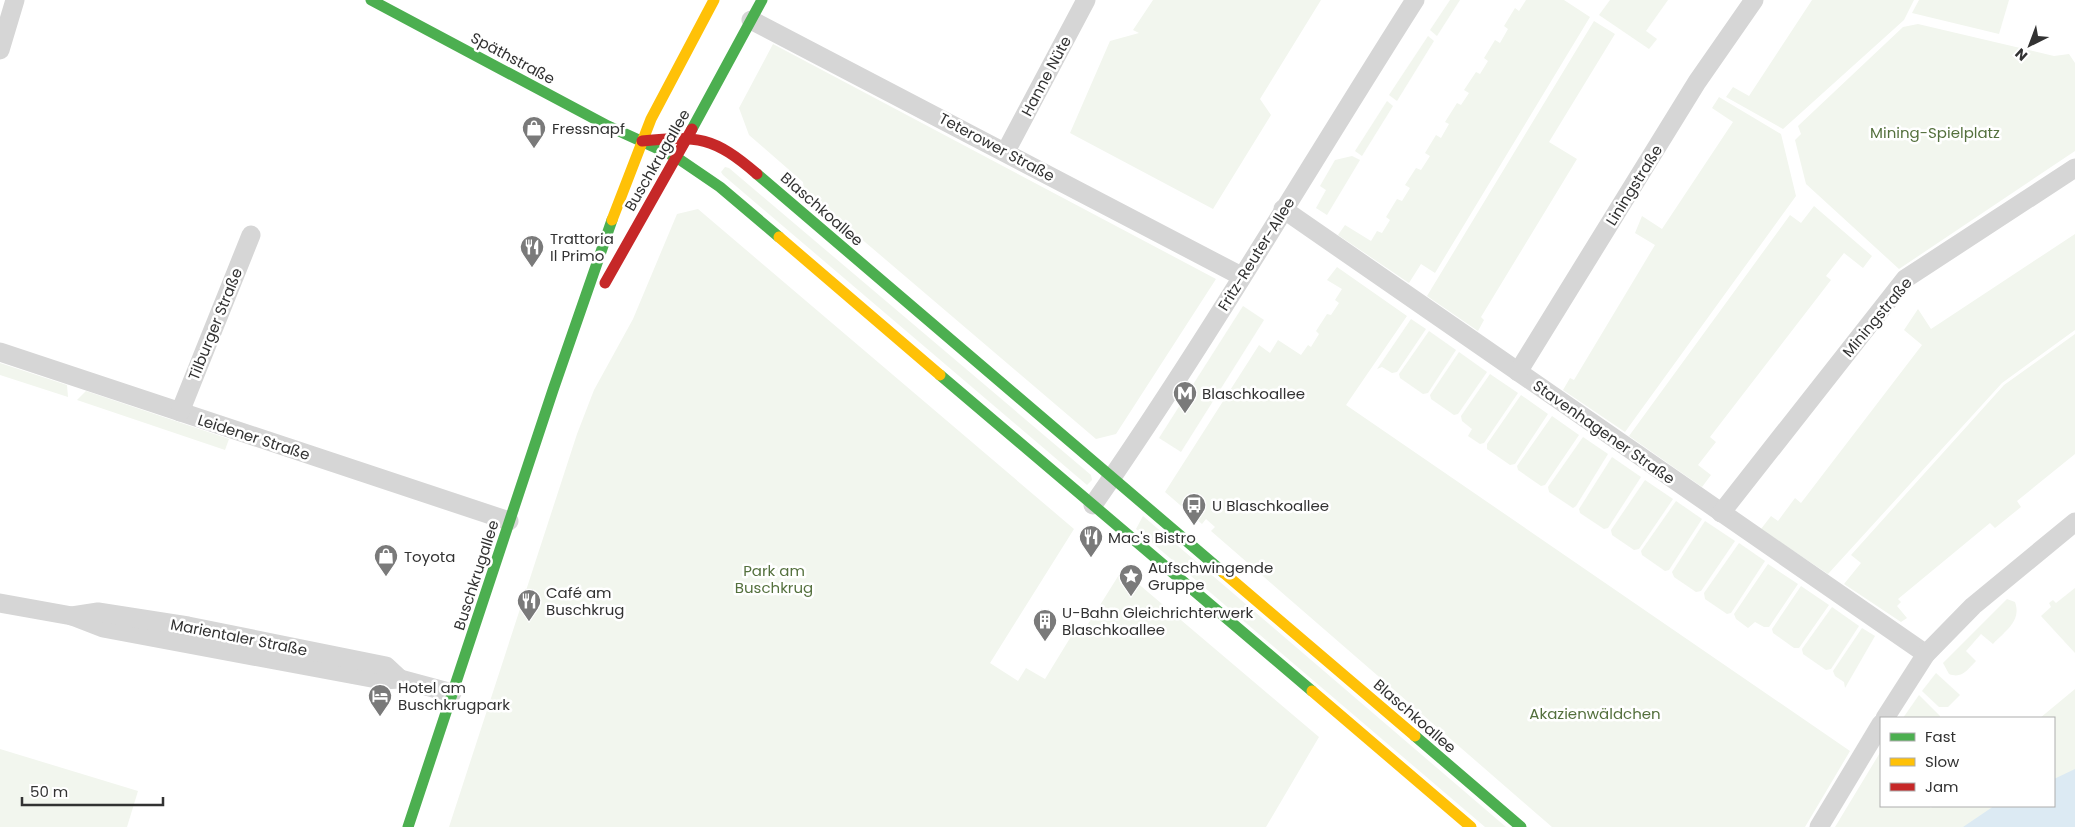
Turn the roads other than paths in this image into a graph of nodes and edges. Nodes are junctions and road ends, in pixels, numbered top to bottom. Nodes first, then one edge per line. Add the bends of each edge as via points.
1 (15, 0) edge
2 (371, 0) edge
3 (714, 0) edge
4 (762, 0) edge
5 (1086, 0) edge
6 (1415, 0) edge
7 (1754, 0) edge
8 (751, 20) junction
9 (0, 50) edge
10 (688, 136) junction
11 (641, 141) junction
12 (1006, 151) junction
13 (676, 157) junction
14 (2075, 168) edge
15 (1283, 209) junction
16 (251, 235) dead end
17 (1241, 276) junction
18 (576, 334) junction
19 (0, 352) edge
20 (1518, 372) junction
21 (180, 412) junction
22 (1112, 478) junction
23 (1094, 505) junction
24 (1722, 513) junction
25 (509, 521) junction
26 (2075, 522) edge
27 (0, 603) edge
28 (1926, 654) junction
29 (452, 693) junction
30 (1885, 717) edge
31 (1880, 726) edge
32 (408, 827) edge
33 (1471, 827) edge
34 (1521, 827) edge
35 (1819, 827) edge

1 - 9 street
2 - 11 main road, Späthstraße
3 - 11 main road, Buschkrugallee
4 - 8 main road, Buschkrugallee
5 - 12 street, Hanne Nüte
6 - 15 street, Fritz-Reuter-Allee
7 - 20 street, Liningstraße via 1698,82
8 - 10 main road, Buschkrugallee
8 - 12 street, Teterower Straße
10 - 11 main road, Blaschkoallee
10 - 13 main road, Buschkrugallee
10 - 22 main road, Blaschkoallee via 714,142 737,156
11 - 13 main road, Späthstraße
11 - 18 main road, Buschkrugallee
12 - 17 street, Teterower Straße
13 - 18 main road, Buschkrugallee
13 - 23 main road via 741,204
14 - 24 street, Miningstraße via 1904,279
15 - 17 street, Fritz-Reuter-Allee
15 - 20 street, Stavenhagener Straße
16 - 21 street, Tilburger Straße
17 - 22 street, Fritz-Reuter-Allee
18 - 25 main road, Buschkrugallee via 553,390
19 - 21 street, Leidener Straße
20 - 24 street, Stavenhagener Straße
21 - 25 street, Leidener Straße
22 - 23 street, Fritz-Reuter-Allee
22 - 34 main road, Blaschkoallee
23 - 33 main road
24 - 28 street, Stavenhagener Straße
25 - 29 main road, Buschkrugallee
26 - 28 street via 1981,600
27 - 29 street, Marientaler Straße via 72,616 98,612 196,627 386,666 400,679
28 - 30 street
29 - 32 main road, Buschkrugallee
31 - 35 street

